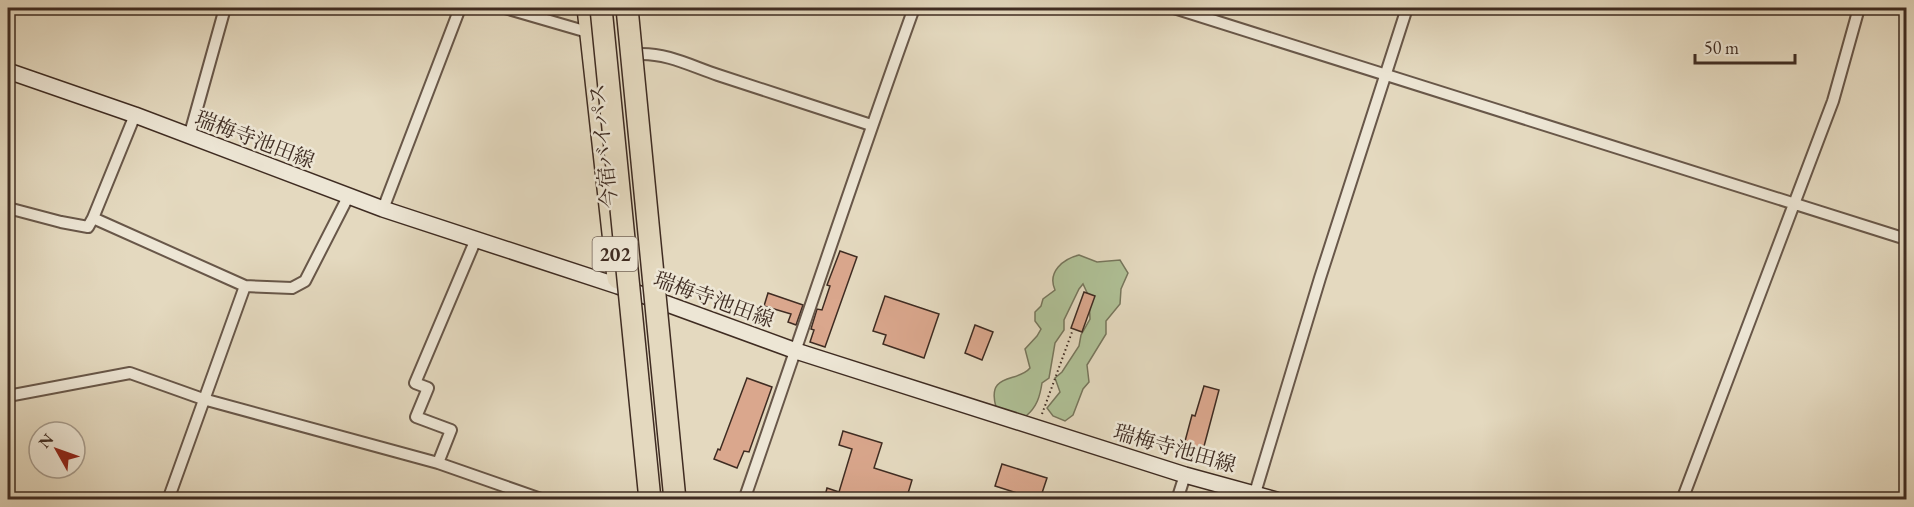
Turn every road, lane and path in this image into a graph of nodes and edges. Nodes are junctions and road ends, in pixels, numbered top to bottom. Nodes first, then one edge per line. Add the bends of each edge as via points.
1 (225, 8) edge
2 (460, 8) edge
3 (505, 8) edge
4 (588, 8) edge
5 (602, 8) edge
6 (627, 8) edge
7 (634, 8) edge
8 (914, 8) edge
9 (1174, 8) edge
10 (1407, 8) edge
11 (1859, 8) edge
12 (1902, 8) edge
13 (1906, 9) edge
14 (591, 33) junction
15 (639, 54) junction
16 (8, 71) edge
17 (1386, 73) junction
18 (135, 115) junction
19 (872, 125) junction
20 (189, 137) junction
21 (348, 197) junction
22 (1794, 203) junction
23 (8, 208) edge
24 (383, 209) junction
25 (93, 218) junction
26 (476, 239) junction
27 (1906, 239) edge
28 (245, 286) junction
29 (618, 286) junction
30 (665, 302) junction
31 (1072, 332) dead end
32 (796, 351) junction
33 (8, 396) edge
34 (203, 399) junction
35 (1041, 417) dead end
36 (438, 463) junction
37 (1185, 475) junction
38 (1255, 493) junction
39 (168, 500) edge
40 (544, 500) edge
41 (642, 500) edge
42 (650, 500) edge
43 (675, 500) edge
44 (684, 500) edge
45 (744, 500) edge
46 (1178, 500) edge
47 (1276, 500) edge
48 (1682, 500) edge

1 - 20 street
2 - 24 street
3 - 14 street
4 - 14 highway, 今宿バイパス / 202
5 - 42 highway, bridge
6 - 43 highway, bridge
7 - 15 highway, 202
8 - 19 street
9 - 17 street
10 - 17 street
11 - 22 street via 1833,101
12 - 13 street
14 - 29 highway, 今宿バイパス / 202
15 - 19 street via 666,56
15 - 30 highway, 202
16 - 18 main road, 瑞梅寺池田線
17 - 22 street
17 - 38 street
18 - 20 main road, 瑞梅寺池田線
18 - 25 street
19 - 32 street
20 - 21 main road, 瑞梅寺池田線
21 - 24 main road, 瑞梅寺池田線
21 - 28 street via 305,281 292,288
22 - 27 street
22 - 48 street
23 - 25 street via 88,227
24 - 26 main road, 瑞梅寺池田線
25 - 28 street
26 - 29 main road, 瑞梅寺池田線
26 - 36 street via 415,383 428,388 416,417 451,430
28 - 34 street
29 - 30 main road, 瑞梅寺池田線
29 - 41 highway, 今宿バイパス / 202
30 - 32 main road, 瑞梅寺池田線
30 - 44 highway, 202
31 - 35 path
32 - 37 main road, 瑞梅寺池田線
32 - 45 street
33 - 34 street via 130,373
34 - 36 street
34 - 39 street
36 - 40 street
37 - 38 main road, 瑞梅寺池田線
37 - 46 street
38 - 47 main road, 瑞梅寺池田線

